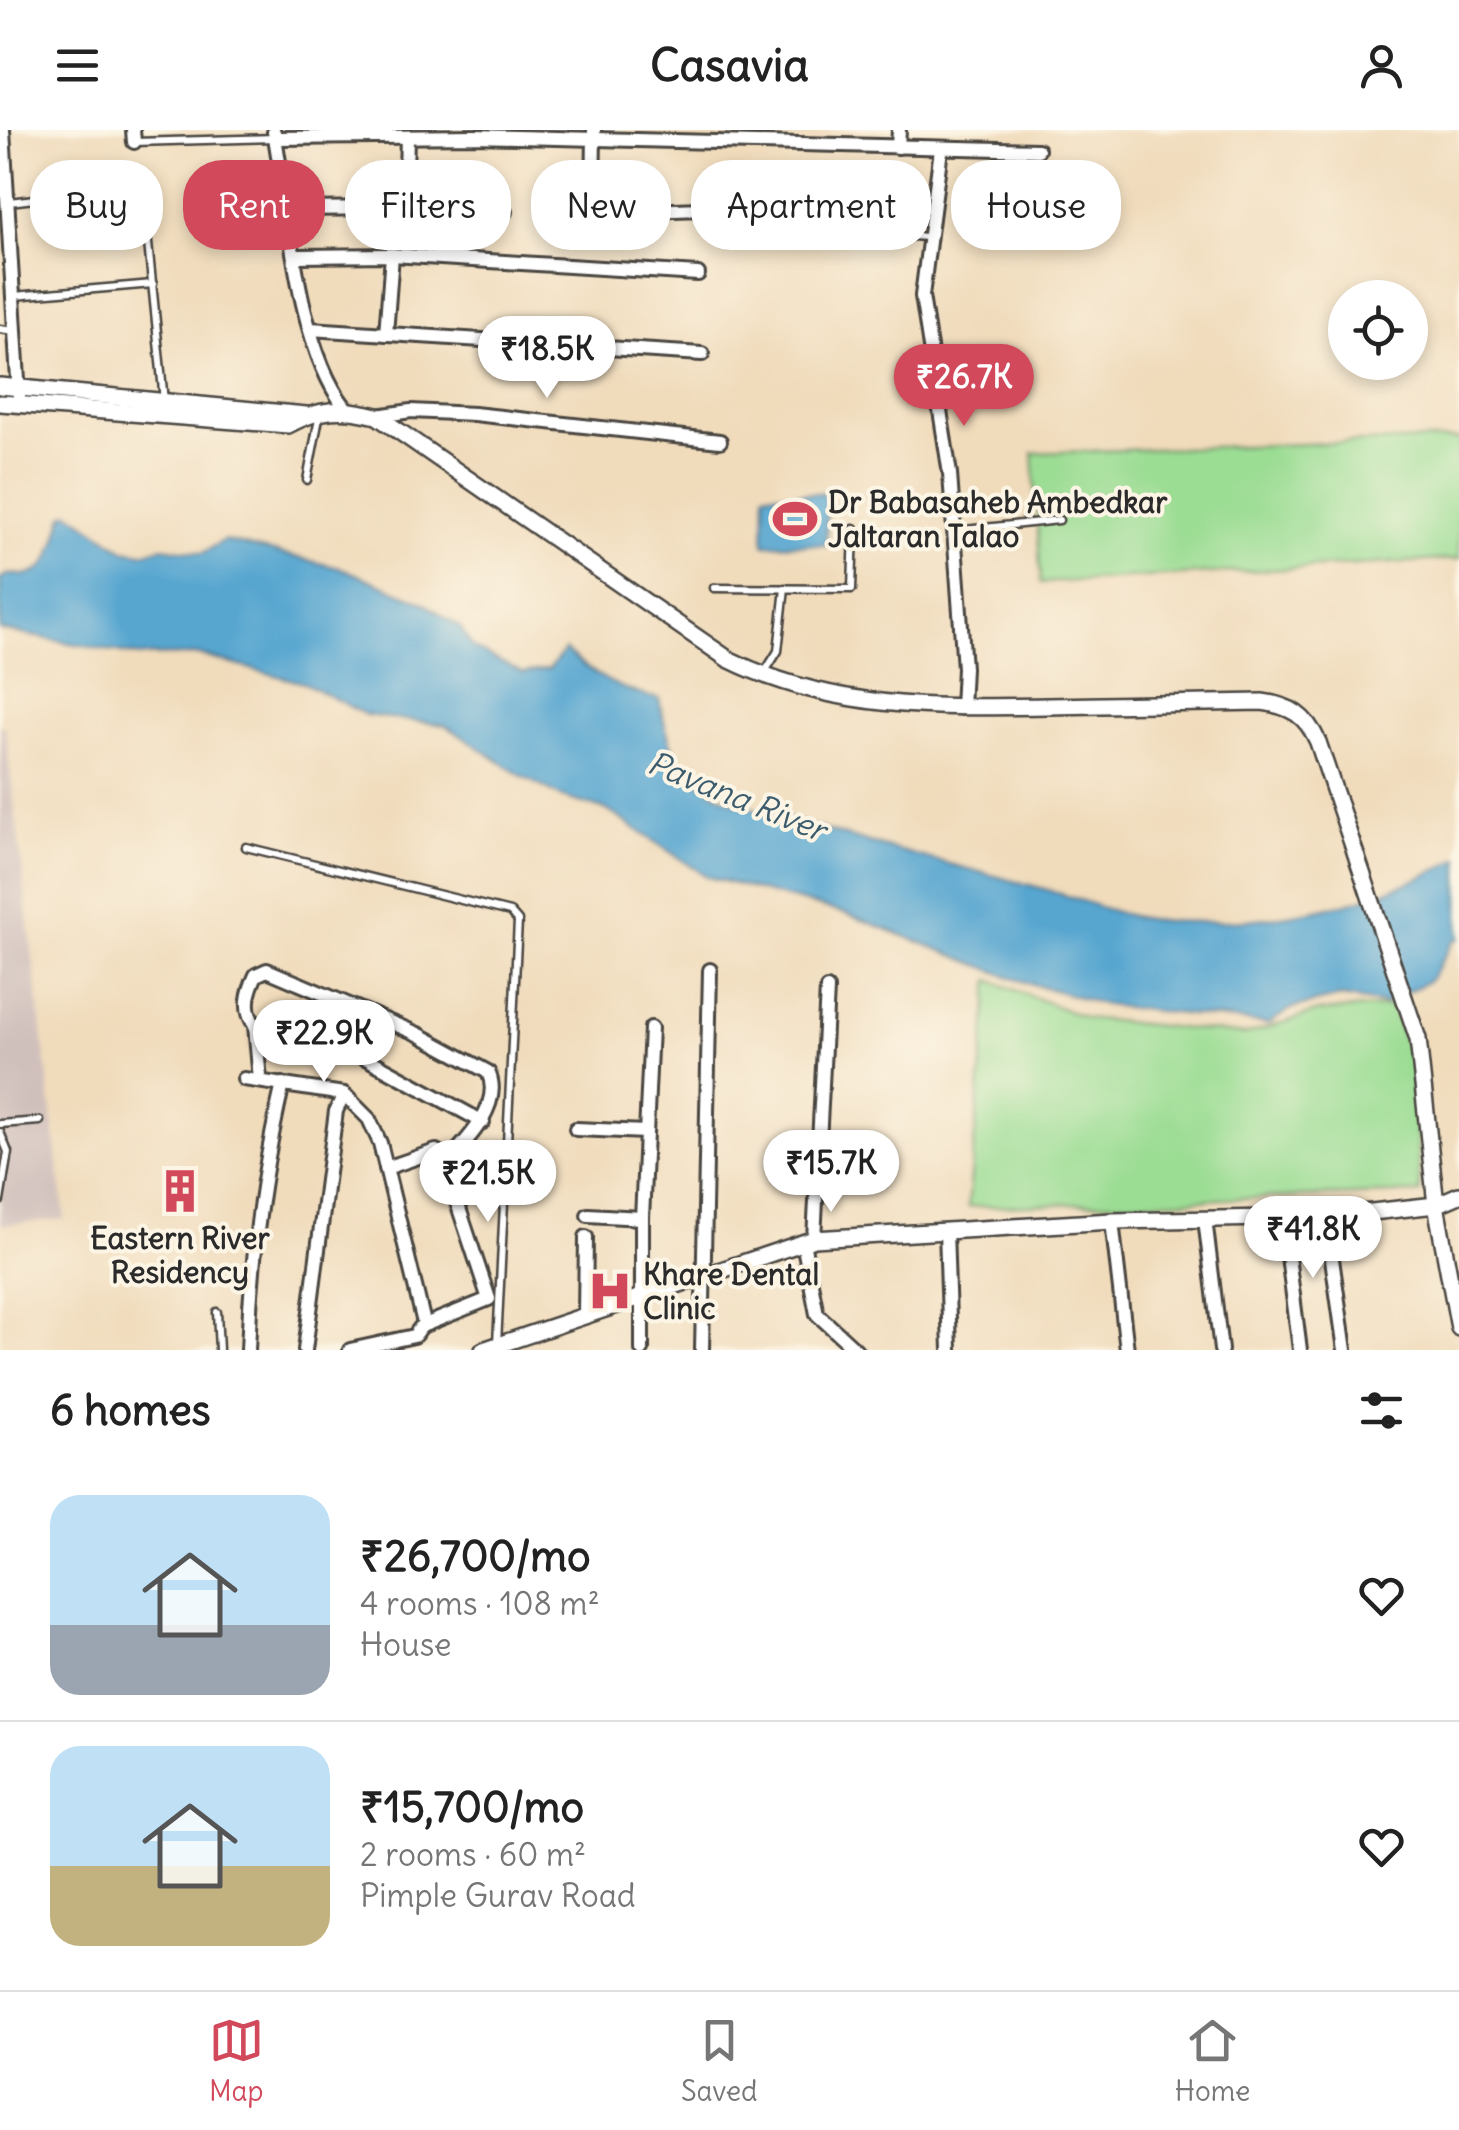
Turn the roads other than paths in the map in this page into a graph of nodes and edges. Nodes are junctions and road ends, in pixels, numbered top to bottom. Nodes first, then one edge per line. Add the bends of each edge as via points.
1 (3, 130) edge
2 (900, 130) edge
3 (275, 134) edge
4 (133, 136) edge
5 (594, 136) edge
6 (407, 137) junction
7 (898, 147) junction
8 (941, 148) junction
9 (1038, 150) dead end
10 (280, 160) edge
11 (407, 160) edge
12 (3, 166) edge
13 (30, 199) edge
14 (8, 202) junction
15 (691, 209) edge
16 (931, 222) edge
17 (150, 250) edge
18 (296, 250) edge
19 (928, 250) edge
20 (297, 256) junction
21 (392, 256) junction
22 (698, 274) dead end
23 (153, 284) junction
24 (13, 296) junction
25 (0, 329) edge
26 (310, 329) junction
27 (15, 332) junction
28 (386, 334) junction
29 (702, 354) dead end
30 (0, 386) edge
31 (18, 387) junction
32 (164, 402) junction
33 (0, 403) edge
34 (19, 405) junction
35 (345, 407) junction
36 (313, 414) junction
37 (376, 416) junction
38 (720, 441) dead end
39 (307, 480) dead end
40 (1059, 520) dead end
41 (854, 529) dead end
42 (954, 531) junction
43 (714, 588) dead end
44 (785, 588) junction
45 (762, 676) junction
46 (962, 708) junction
47 (246, 848) dead end
48 (710, 970) dead end
49 (827, 989) dead end
50 (255, 1025) junction
51 (651, 1028) dead end
52 (244, 1079) dead end
53 (260, 1080) junction
54 (283, 1084) junction
55 (344, 1094) junction
56 (40, 1122) dead end
57 (482, 1122) junction
58 (0, 1124) edge
59 (576, 1129) dead end
60 (0, 1132) edge
61 (646, 1132) junction
62 (444, 1164) junction
63 (386, 1168) junction
64 (1459, 1195) edge
65 (0, 1202) edge
66 (1436, 1205) junction
67 (588, 1215) dead end
68 (1283, 1217) junction
69 (1326, 1217) junction
70 (642, 1218) junction
71 (1205, 1219) junction
72 (1112, 1221) junction
73 (946, 1230) junction
74 (586, 1237) dead end
75 (808, 1240) junction
76 (702, 1276) junction
77 (642, 1295) junction
78 (217, 1312) dead end
79 (585, 1315) junction
80 (422, 1326) junction
81 (1459, 1328) edge
82 (530, 1342) edge
83 (490, 1348) edge
84 (219, 1350) edge
85 (248, 1350) edge
86 (305, 1350) edge
87 (350, 1350) edge
88 (642, 1350) edge
89 (702, 1350) edge
90 (856, 1350) edge
91 (950, 1350) edge
92 (1127, 1350) edge
93 (1221, 1350) edge
94 (1300, 1350) edge
95 (1346, 1350) edge

1 - 12 street
2 - 7 street
3 - 4 lane
3 - 6 street
3 - 10 street
5 - 6 street
5 - 7 street
5 - 15 street via 593,213
6 - 11 street
7 - 8 street
8 - 9 street
8 - 16 street
12 - 14 street
13 - 14 lane
14 - 24 street
17 - 23 lane
18 - 20 street
19 - 42 street via 923,317
20 - 21 street
20 - 26 street
21 - 22 street
21 - 28 street
23 - 24 lane
23 - 32 lane
24 - 27 street
25 - 27 lane
26 - 28 street
26 - 35 street via 322,373
27 - 31 street
28 - 29 street
30 - 31 street
31 - 32 street
31 - 34 street
32 - 36 street
33 - 34 street
34 - 36 street via 288,425
35 - 36 street
35 - 37 street
36 - 39 lane
37 - 38 street via 474,414
37 - 45 street
40 - 42 lane
41 - 44 lane via 852,588
42 - 46 street
43 - 44 lane
44 - 45 lane via 778,651
45 - 46 street via 858,701
46 - 66 street via 1284,705 1309,723 1418,1039
47 - 83 lane via 510,912 518,921
48 - 76 street
49 - 75 street
50 - 53 street
50 - 57 street via 352,1050
50 - 57 street via 247,1010 252,984 267,970 418,1034 488,1072
51 - 61 street
52 - 53 street
53 - 54 street
54 - 55 street
54 - 85 street via 250,1273
55 - 63 street via 369,1119
55 - 86 street via 336,1112
56 - 58 lane
57 - 62 street
59 - 61 street
60 - 65 lane via 8,1152
61 - 70 street
62 - 63 street via 436,1151
62 - 80 street via 488,1299
63 - 80 street
64 - 66 street
66 - 69 street
66 - 81 street
67 - 70 street
68 - 69 street
68 - 71 street
68 - 94 street
69 - 95 street
70 - 77 street
71 - 72 street
71 - 93 street
72 - 73 street
72 - 92 street
73 - 75 street
73 - 91 street
74 - 79 street
75 - 76 street
75 - 90 street via 817,1314
76 - 77 street
76 - 89 street
77 - 79 street
77 - 88 street
78 - 84 lane
79 - 82 street
80 - 87 street via 414,1336
82 - 83 street

